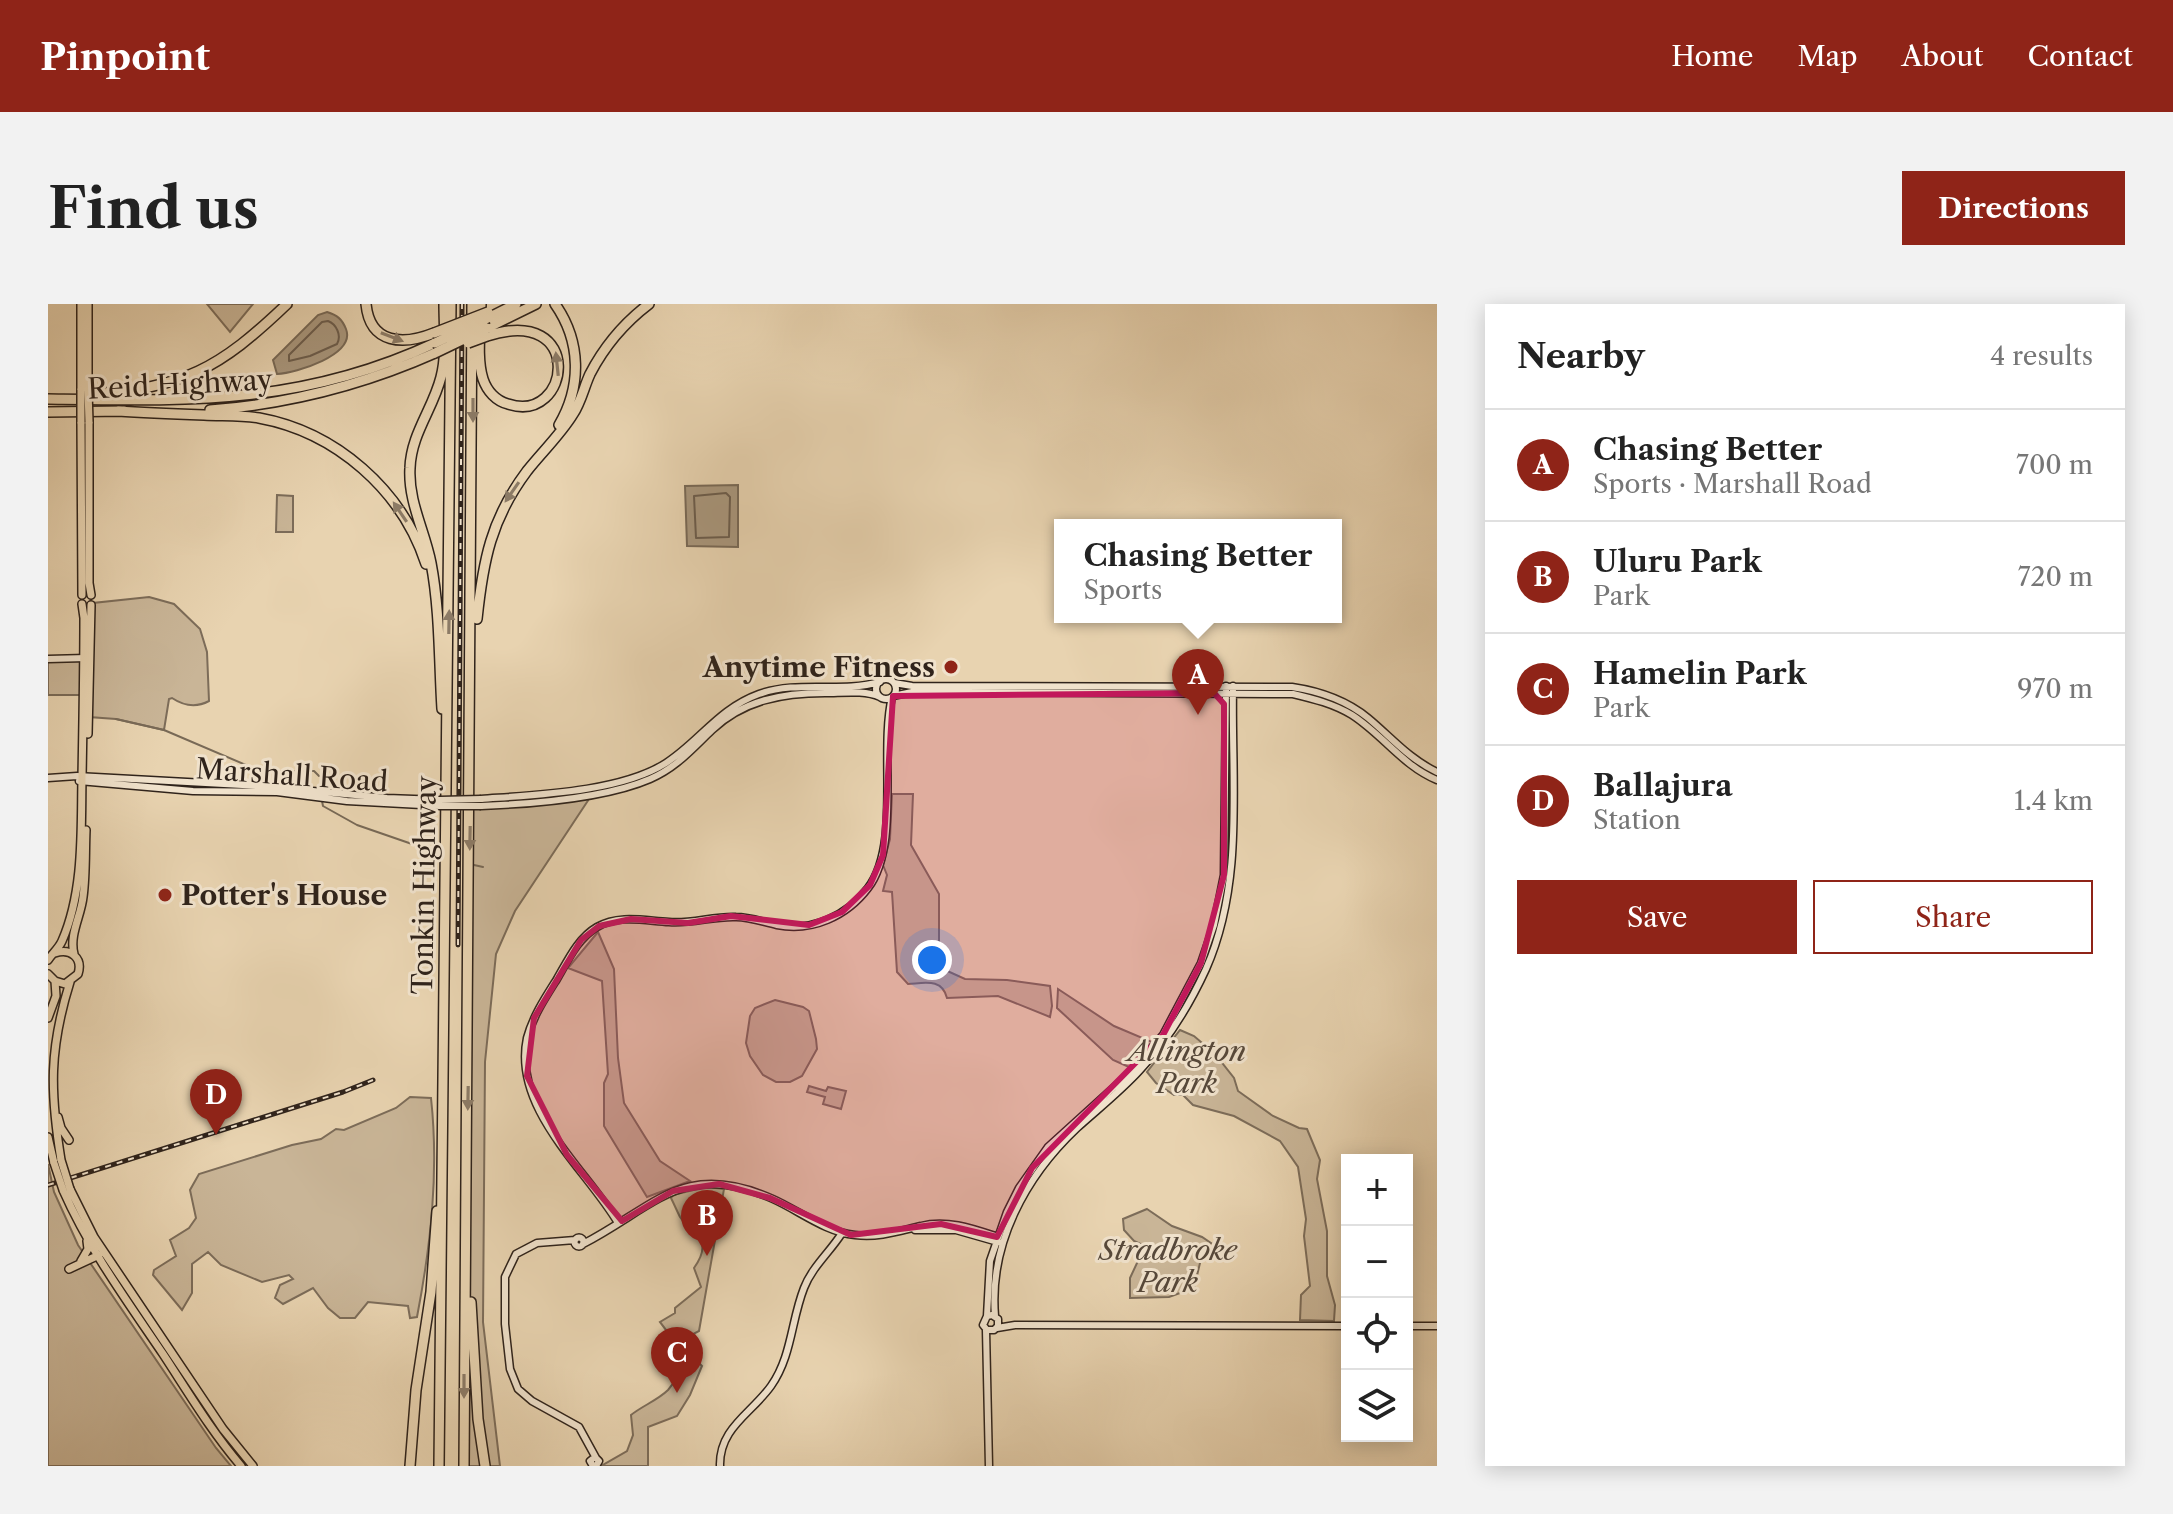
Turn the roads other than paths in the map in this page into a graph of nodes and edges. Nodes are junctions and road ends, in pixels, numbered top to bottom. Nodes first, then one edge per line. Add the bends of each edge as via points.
1 (81, 304) edge
2 (88, 304) edge
3 (280, 304) edge
4 (287, 304) edge
5 (366, 304) edge
6 (444, 304) edge
7 (451, 304) edge
8 (472, 304) edge
9 (508, 304) edge
10 (516, 304) edge
11 (536, 304) edge
12 (555, 304) edge
13 (649, 304) edge
14 (486, 320) edge
15 (248, 340) junction
16 (435, 346) junction
17 (85, 390) junction
18 (48, 397) edge
19 (118, 411) junction
20 (48, 412) edge
21 (550, 442) junction
22 (436, 611) junction
23 (87, 658) junction
24 (48, 659) edge
25 (880, 682) junction
26 (894, 683) junction
27 (1230, 690) junction
28 (1214, 693) junction
29 (1282, 694) junction
30 (881, 697) junction
31 (892, 697) junction
32 (1233, 704) junction
33 (1226, 710) junction
34 (887, 724) junction
35 (1394, 747) junction
36 (1437, 772) edge
37 (52, 778) edge
38 (84, 779) junction
39 (1437, 780) edge
40 (447, 784) junction
41 (470, 784) junction
42 (481, 802) junction
43 (74, 954) junction
44 (51, 957) edge
45 (48, 974) edge
46 (55, 981) junction
47 (70, 982) junction
48 (48, 1018) edge
49 (53, 1059) junction
50 (48, 1137) edge
51 (443, 1138) junction
52 (69, 1140) dead end
53 (58, 1162) junction
54 (67, 1189) junction
55 (620, 1222) junction
56 (838, 1232) junction
57 (85, 1236) junction
58 (999, 1240) junction
59 (466, 1243) junction
60 (99, 1254) junction
61 (84, 1262) junction
62 (109, 1275) junction
63 (993, 1317) junction
64 (1015, 1325) junction
65 (1341, 1326) edge
66 (1413, 1326) edge
67 (1436, 1326) edge
68 (992, 1329) junction
69 (187, 1373) junction
70 (184, 1386) junction
71 (411, 1463) edge
72 (594, 1464) edge
73 (241, 1466) edge
74 (253, 1466) edge
75 (439, 1466) edge
76 (464, 1466) edge
77 (485, 1466) edge
78 (720, 1466) edge
79 (989, 1466) edge

1 - 17 main road
2 - 17 main road
3 - 15 highway
4 - 15 highway
5 -> 16 highway via 371,322 387,338
6 - 22 highway via 442,375 417,432 410,466 412,500 431,563
40 -> 7 highway, Tonkin Highway
8 -> 41 highway, Tonkin Highway
9 - 14 highway
10 - 14 highway
11 - 14 highway
12 - 21 highway via 572,337 576,378 570,404
13 - 21 highway via 609,344 571,417
14 -> 14 highway via 481,371 487,388 515,406 548,395 559,369 546,338
14 - 16 highway, bridge
14 - 16 highway, bridge
15 - 18 highway via 213,365 175,382
16 - 18 highway, Reid Highway via 353,375 272,394 209,399
16 - 19 highway, Reid Highway via 415,362 335,390 273,403
17 - 23 main road, bridge via 86,595 80,599 86,604
19 - 20 highway, Reid Highway
22 -> 19 highway via 424,558 399,510 374,479 331,445 255,417
21 -> 41 highway via 504,503 487,549 474,644
22 - 40 highway
23 - 24 main road
23 - 38 main road
25 - 26 main road
25 - 30 main road
25 - 42 main road, Marshall Road via 766,691 731,707 672,758 643,774
26 - 27 main road
26 - 31 main road
27 - 28 main road
27 - 29 main road
27 - 32 main road
27 - 33 main road
27 - 35 main road via 1292,687 1317,692 1358,711
28 - 31 main road via 912,692
28 - 33 main road
29 - 32 main road via 1245,696
29 - 35 main road via 1341,709
30 - 31 main road
30 - 34 main road
30 - 42 main road, Marshall Road via 805,692 768,698 735,713 676,764 646,781 574,796
31 - 34 main road
32 - 58 main road via 1231,871 1207,967 1180,1021 1153,1056 1050,1156
33 - 58 main road via 1224,875 1201,963 1163,1035 1032,1168 1012,1200
34 - 55 main road via 883,855 855,903 824,921 798,926 731,916 688,923 613,921 581,940 539,1007 527,1041 532,1092 567,1155
35 - 36 main road
35 - 39 main road via 1406,762
37 - 38 main road, Marshall Road
38 - 42 main road, Marshall Road, bridge
38 - 43 main road via 84,895
38 - 44 main road via 73,905 61,944
40 - 51 highway, Tonkin Highway
41 -> 59 highway, Tonkin Highway
43 - 44 main road via 64,950
43 - 47 main road via 80,969
45 - 46 main road
46 - 47 main road
46 - 48 main road
47 - 49 main road
49 - 52 main road via 59,1122
49 - 53 main road
50 - 53 main road
51 - 71 highway
51 - 75 highway, Tonkin Highway
53 - 54 main road, bridge
54 - 57 main road
54 - 60 main road
55 - 56 main road via 677,1190 719,1184 770,1198
55 - 72 main road via 595,1238 525,1247 505,1277 505,1324 515,1384 579,1427
56 - 58 main road via 872,1236 949,1224
56 - 78 main road via 810,1275 779,1372 727,1434
57 - 60 main road
57 - 61 main road via 89,1248
58 - 63 main road via 987,1275
59 -> 76 highway, Tonkin Highway
59 - 77 highway
60 - 61 main road
60 - 62 main road
60 - 69 main road
61 - 62 main road
62 - 70 main road
63 - 64 main road
63 - 68 main road
63 - 68 main road via 983,1321
64 - 65 main road
64 - 68 main road
66 - 67 main road
68 - 79 main road
69 - 70 main road via 179,1372
69 - 74 main road
70 - 73 main road

